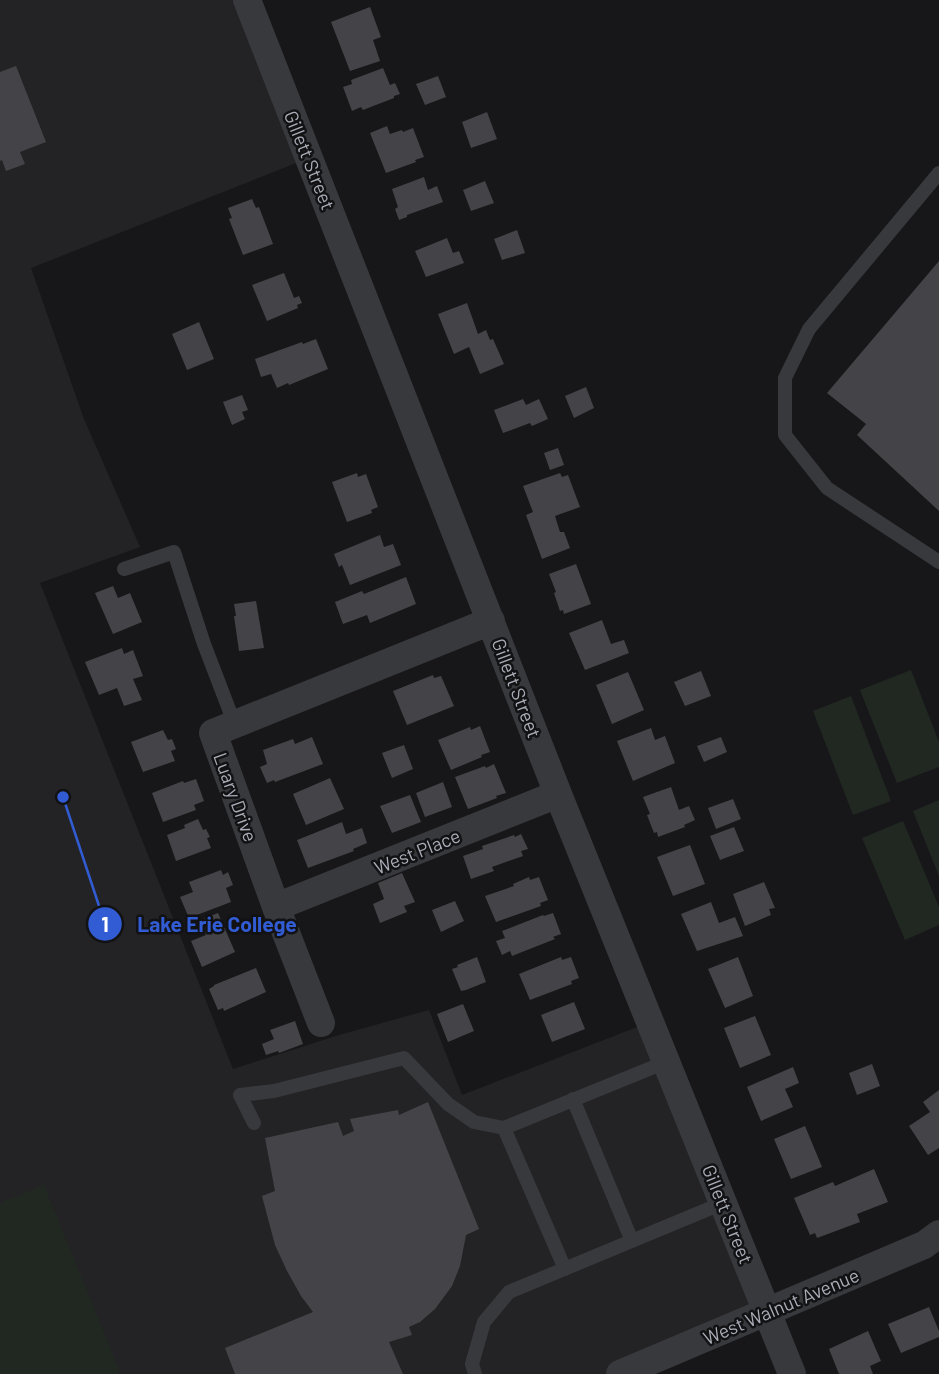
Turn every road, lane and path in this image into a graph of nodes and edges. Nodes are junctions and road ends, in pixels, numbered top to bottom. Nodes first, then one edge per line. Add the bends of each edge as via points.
1 (247, 0) edge
2 (939, 173) edge
3 (939, 562) edge
4 (124, 569) dead end
5 (491, 621) junction
6 (235, 725) junction
7 (558, 794) junction
8 (276, 907) junction
9 (321, 1023) dead end
10 (666, 1062) junction
11 (573, 1099) junction
12 (254, 1123) dead end
13 (504, 1128) junction
14 (723, 1203) junction
15 (939, 1234) edge
16 (632, 1241) junction
17 (565, 1269) junction
18 (767, 1312) junction
19 (475, 1374) edge
20 (620, 1374) edge
21 (792, 1374) edge

1 - 5 street, Gillett Street
2 - 3 lane via 809,329 785,378 785,435 828,488
4 - 6 lane via 174,552
5 - 6 street, Luary Drive
5 - 7 street, Gillett Street
6 - 8 street, Luary Drive via 213,733
7 - 8 street, West Place
7 - 10 street, Gillett Street
8 - 9 street, Luary Drive
10 - 11 lane
10 - 14 street, Gillett Street
11 - 13 lane
11 - 16 lane
12 - 13 lane via 240,1095 274,1091 404,1058 448,1104 474,1122
13 - 17 lane
14 - 16 lane
14 - 18 street, Gillett Street
15 - 18 street, West Walnut Avenue via 924,1245
16 - 17 lane
17 - 19 lane via 509,1292 484,1322 472,1364
18 - 20 street, West Walnut Avenue
18 - 21 street, Gillett Street

